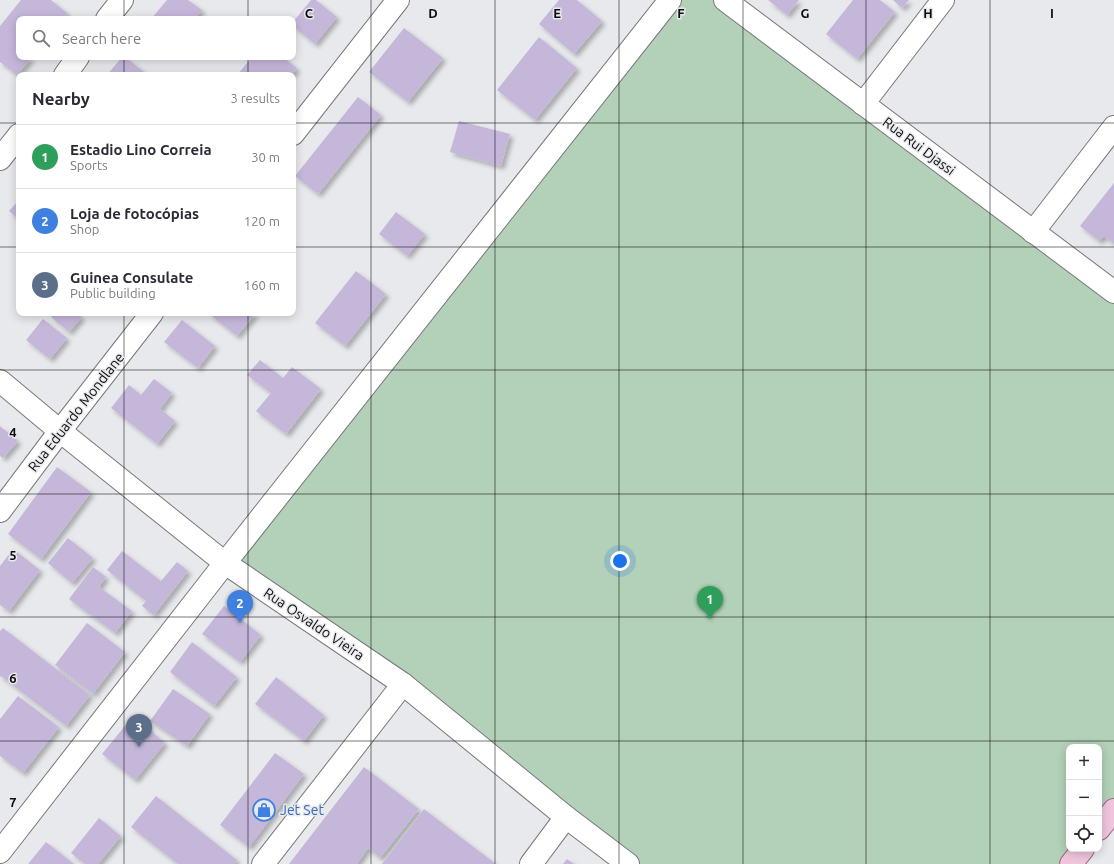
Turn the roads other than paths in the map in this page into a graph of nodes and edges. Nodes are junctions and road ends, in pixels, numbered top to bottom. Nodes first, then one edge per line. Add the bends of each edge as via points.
1 (122, 0) edge
2 (398, 0) edge
3 (670, 0) edge
4 (725, 0) edge
5 (943, 0) edge
6 (109, 16) edge
7 (76, 60) edge
8 (66, 72) edge
9 (863, 104) junction
10 (1114, 127) edge
11 (296, 130) edge
12 (16, 139) edge
13 (0, 159) edge
14 (1033, 232) junction
15 (1114, 292) edge
16 (150, 316) edge
17 (0, 382) edge
18 (60, 431) junction
19 (0, 511) edge
20 (225, 563) junction
21 (403, 684) junction
22 (1114, 810) edge
23 (566, 817) junction
24 (1102, 825) edge
25 (0, 852) edge
26 (1081, 852) edge
27 (263, 864) edge
28 (531, 864) edge
29 (628, 864) edge
30 (1071, 864) edge

1 - 6 street
2 - 11 street
3 - 20 street
4 - 9 street, Rua Rui Djassi
5 - 9 street
7 - 8 street
9 - 14 street, Rua Rui Djassi
10 - 14 street
12 - 13 street
14 - 15 street, Rua Rui Djassi
16 - 18 street, Rua Eduardo Mondlane
17 - 18 street, Rua Osvaldo Vieira
18 - 19 street, Rua Eduardo Mondlane
18 - 20 street, Rua Osvaldo Vieira
20 - 21 street, Rua Osvaldo Vieira
20 - 25 street
21 - 23 street, Rua Osvaldo Vieira
21 - 27 street
22 - 24 main road
23 - 28 street
23 - 29 street, Rua Osvaldo Vieira
26 - 30 main road

